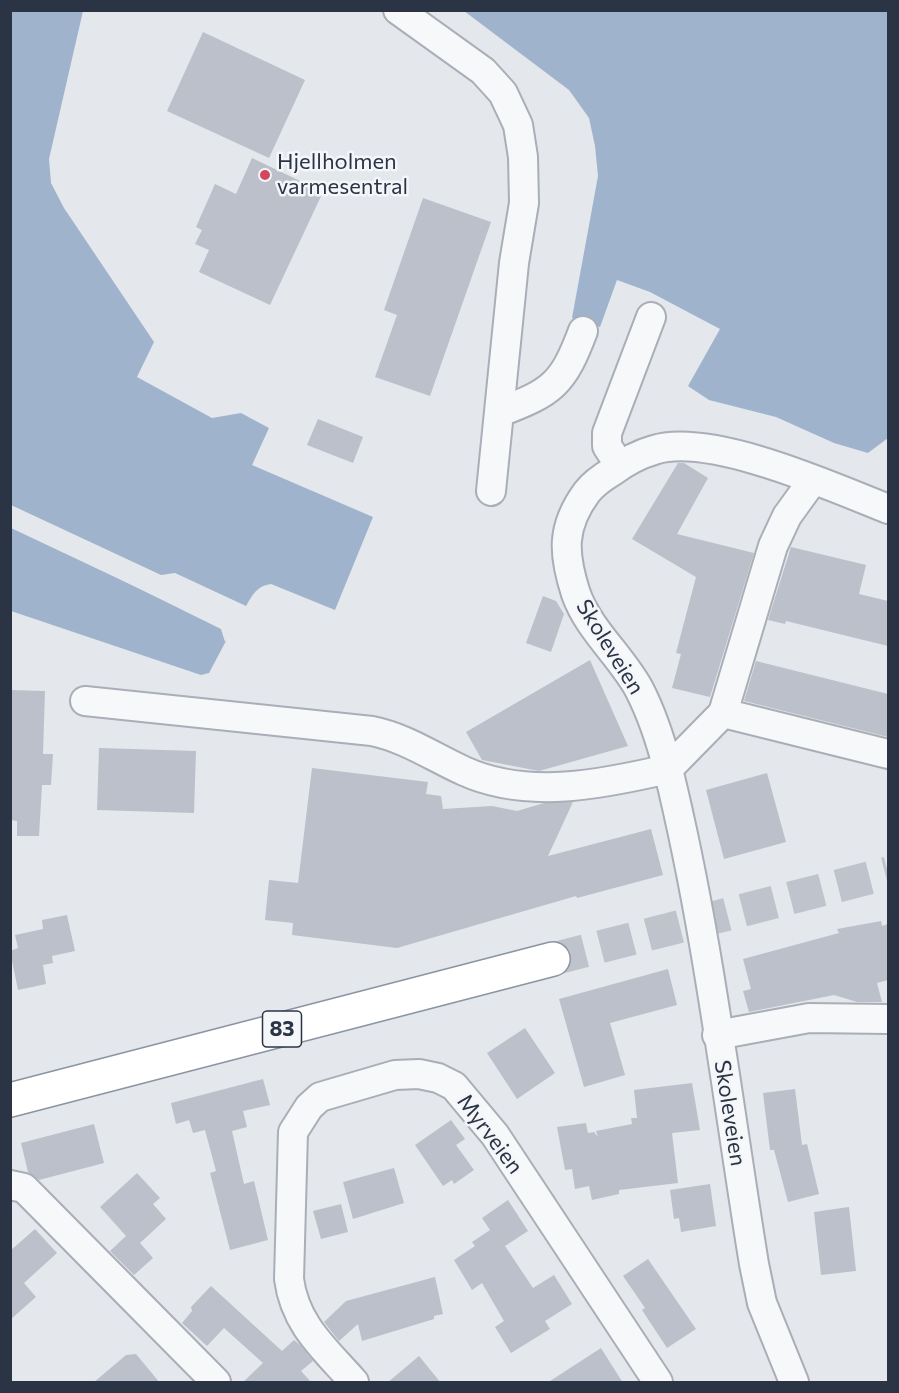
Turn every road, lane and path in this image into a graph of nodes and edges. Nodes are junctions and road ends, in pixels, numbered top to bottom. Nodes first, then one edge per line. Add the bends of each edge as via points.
1 (398, 10) edge
2 (651, 317) dead end
3 (583, 331) dead end
4 (500, 412) junction
5 (620, 466) junction
6 (813, 480) junction
7 (491, 491) dead end
8 (888, 508) edge
9 (84, 701) dead end
10 (723, 713) junction
11 (888, 754) edge
12 (668, 769) junction
13 (553, 959) tunnel mouth
14 (888, 1019) edge
15 (717, 1035) junction
16 (10, 1100) edge
17 (10, 1185) edge
18 (216, 1383) edge
19 (354, 1383) edge
20 (658, 1383) edge
21 (794, 1383) edge

1 - 4 street via 483,71 503,93 518,125 524,203 514,263
2 - 5 street via 606,432 607,447
3 - 4 street via 558,382 538,398
4 - 7 street
5 - 6 street, Skoleveien via 655,449 700,447
5 - 12 street, Skoleveien via 593,484 573,512 565,548 577,596 607,647 638,687
6 - 8 street, Skoleveien
6 - 10 street via 787,516 773,546
9 - 12 street via 372,731 403,739 490,780 545,788 607,783
10 - 11 street
10 - 12 street
12 - 15 street, Skoleveien
13 - 16 highway, 83
14 - 15 street via 809,1018
15 - 21 street, Skoleveien via 762,1303
17 - 18 street via 24,1188
19 - 20 street, Myrveien via 303,1324 291,1297 293,1132 320,1097 395,1075 419,1074 454,1086 495,1135

